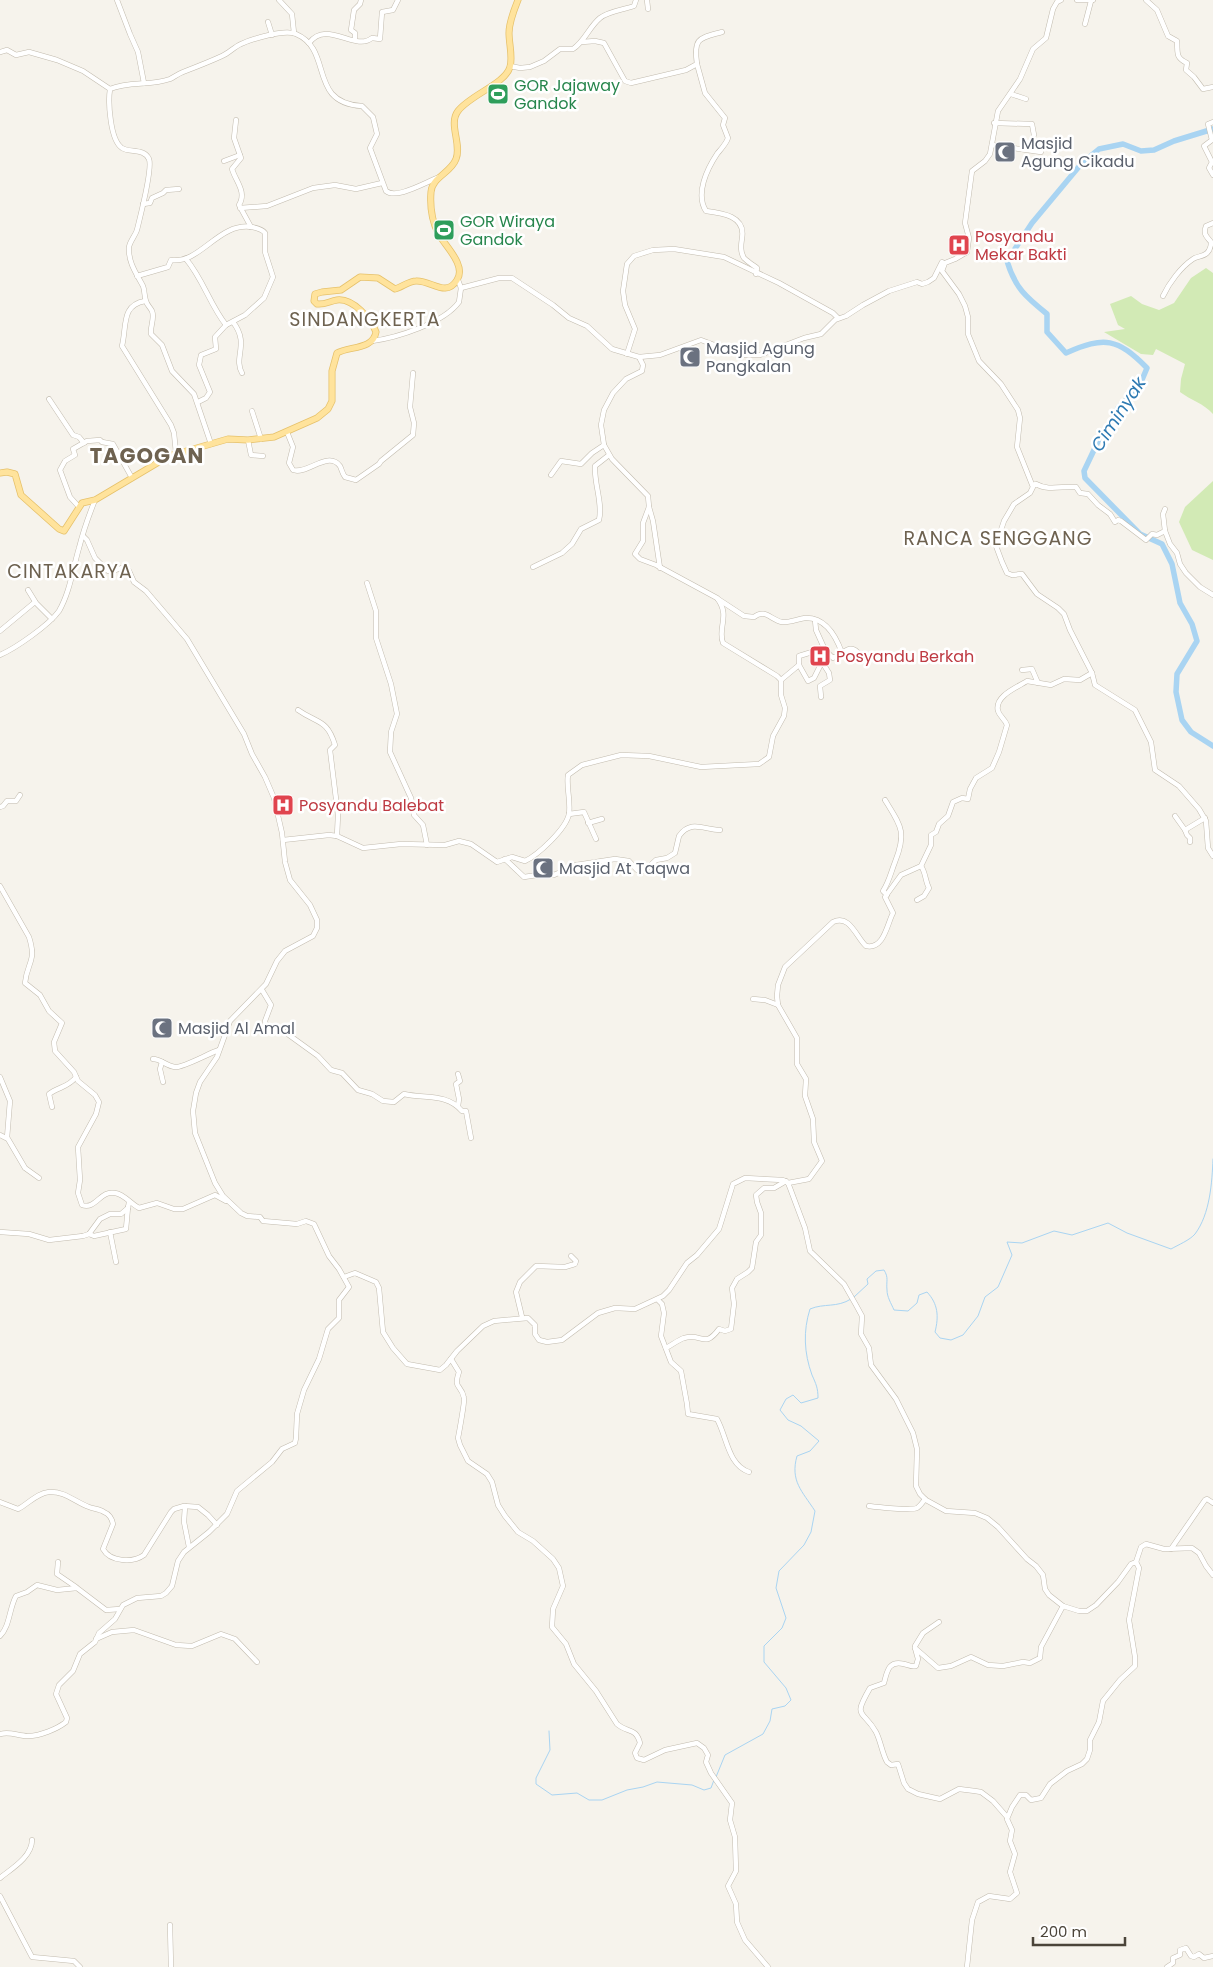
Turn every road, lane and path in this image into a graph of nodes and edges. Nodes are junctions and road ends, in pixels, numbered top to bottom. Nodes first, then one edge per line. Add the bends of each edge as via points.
1 (118, 0) edge
2 (279, 0) edge
3 (361, 0) edge
4 (398, 0) edge
5 (518, 0) edge
6 (636, 0) edge
7 (1061, 0) edge
8 (1078, 0) edge
9 (1092, 0) edge
10 (1146, 0) edge
11 (649, 1) edge
12 (648, 9) dead end
13 (268, 22) dead end
14 (1085, 24) dead end
15 (722, 32) dead end
16 (294, 33) junction
17 (272, 35) junction
18 (355, 40) junction
19 (582, 42) junction
20 (309, 43) junction
21 (0, 52) edge
22 (697, 64) junction
23 (510, 66) junction
24 (144, 83) junction
25 (1213, 87) edge
26 (110, 89) junction
27 (1011, 94) junction
28 (1026, 99) dead end
29 (236, 120) dead end
30 (1213, 122) edge
31 (994, 123) junction
32 (1034, 135) dead end
33 (1212, 139) edge
34 (992, 145) junction
35 (1041, 152) dead end
36 (240, 156) junction
37 (224, 161) dead end
38 (1213, 175) edge
39 (441, 176) junction
40 (382, 184) junction
41 (179, 189) dead end
42 (143, 204) junction
43 (240, 208) junction
44 (1213, 223) edge
45 (251, 227) junction
46 (186, 259) junction
47 (948, 261) junction
48 (756, 274) junction
49 (137, 276) junction
50 (458, 280) junction
51 (460, 288) junction
52 (1162, 296) dead end
53 (146, 301) junction
54 (838, 318) junction
55 (233, 322) junction
56 (226, 325) junction
57 (372, 341) junction
58 (627, 354) junction
59 (639, 357) junction
60 (242, 373) dead end
61 (413, 373) dead end
62 (49, 399) dead end
63 (198, 402) junction
64 (252, 411) dead end
65 (287, 432) junction
66 (261, 439) junction
67 (248, 440) junction
68 (84, 443) junction
69 (210, 444) junction
70 (604, 445) junction
71 (176, 453) junction
72 (609, 455) junction
73 (263, 456) dead end
74 (0, 473) edge
75 (551, 475) dead end
76 (132, 478) junction
77 (1033, 485) junction
78 (95, 500) junction
79 (79, 507) junction
80 (649, 507) junction
81 (1165, 509) dead end
82 (1165, 531) junction
83 (82, 536) junction
84 (533, 567) dead end
85 (660, 568) junction
86 (367, 583) dead end
87 (28, 590) dead end
88 (1213, 594) edge
89 (717, 598) junction
90 (35, 602) junction
91 (52, 619) junction
92 (816, 620) junction
93 (0, 631) edge
94 (825, 650) junction
95 (812, 652) dead end
96 (842, 653) junction
97 (0, 654) edge
98 (861, 656) dead end
99 (822, 662) junction
100 (799, 665) junction
101 (1022, 670) dead end
102 (1092, 673) junction
103 (781, 680) junction
104 (1038, 682) junction
105 (821, 697) dead end
106 (298, 710) dead end
107 (20, 794) dead end
108 (885, 800) dead end
109 (0, 806) edge
110 (569, 814) junction
111 (1175, 816) dead end
112 (1204, 818) junction
113 (602, 819) dead end
114 (588, 823) junction
115 (720, 830) dead end
116 (1185, 830) junction
117 (338, 836) junction
118 (596, 839) dead end
119 (283, 840) junction
120 (1190, 842) dead end
121 (427, 845) junction
122 (1213, 856) edge
123 (505, 859) junction
124 (522, 861) junction
125 (921, 866) junction
126 (515, 870) junction
127 (0, 886) edge
128 (887, 895) junction
129 (917, 900) dead end
130 (262, 990) junction
131 (753, 999) dead end
132 (778, 1005) junction
133 (219, 1050) junction
134 (153, 1059) dead end
135 (162, 1062) junction
136 (458, 1074) dead end
137 (0, 1077) edge
138 (76, 1077) junction
139 (163, 1082) dead end
140 (458, 1106) junction
141 (52, 1107) dead end
142 (0, 1135) edge
143 (7, 1138) junction
144 (471, 1138) dead end
145 (38, 1178) dead end
146 (787, 1182) junction
147 (128, 1204) junction
148 (235, 1207) junction
149 (0, 1232) edge
150 (110, 1232) junction
151 (89, 1234) junction
152 (571, 1256) dead end
153 (116, 1262) dead end
154 (344, 1277) junction
155 (658, 1300) junction
156 (522, 1317) junction
157 (666, 1348) junction
158 (451, 1359) junction
159 (750, 1472) dead end
160 (925, 1499) junction
161 (0, 1502) edge
162 (1213, 1503) edge
163 (185, 1506) junction
164 (869, 1506) dead end
165 (217, 1525) junction
166 (189, 1547) junction
167 (1171, 1549) junction
168 (58, 1562) dead end
169 (1136, 1562) junction
170 (1213, 1575) edge
171 (77, 1588) junction
172 (1063, 1606) junction
173 (120, 1610) junction
174 (939, 1622) dead end
175 (0, 1636) edge
176 (96, 1639) junction
177 (915, 1648) junction
178 (257, 1662) dead end
179 (0, 1734) edge
180 (1007, 1816) junction
181 (32, 1840) dead end
182 (0, 1878) edge
183 (0, 1896) edge
184 (170, 1925) dead end
185 (1213, 1956) edge
186 (80, 1967) edge
187 (171, 1967) edge
188 (768, 1967) edge
189 (968, 1967) edge
190 (1167, 1967) edge

1 - 24 street via 138,52
2 - 16 street via 292,14
3 - 18 street via 353,14 351,30 355,33
4 - 18 street via 393,10 382,12 380,38
5 - 23 main road via 510,28
6 - 19 street via 634,6 600,18
7 - 27 street via 1053,9 1046,38 1033,49
8 - 9 street
9 - 14 street
10 - 25 street via 1157,10 1168,36 1177,40 1177,54 1187,63 1186,70 1203,89
11 - 12 street
13 - 17 street
15 - 22 street via 698,40
16 - 17 street
16 - 20 street
17 - 24 street via 239,45 225,55 171,79
18 - 20 street via 324,34
19 - 22 street via 604,43 627,83 686,70
19 - 23 street via 573,49 558,50 540,64 526,68
20 - 40 street via 330,92 340,101 362,106 373,117 378,134 370,148
21 - 26 street via 7,50 16,55 29,52 48,57 87,73
22 - 48 street via 704,93 726,119 723,125 728,138 705,177 702,200 706,211 735,219 742,230 742,254 756,267
23 - 39 main road via 502,78 458,111 455,122 457,155 452,167
24 - 26 street
26 - 42 street via 109,106 116,142 124,150 143,153 149,161 150,177
27 - 28 street
27 - 31 street via 998,111
29 - 36 street via 234,138
30 - 33 street via 1208,124
31 - 32 street via 1032,124
31 - 34 street
33 - 38 street via 1204,146 1212,162 1209,168
34 - 35 street
34 - 47 street via 988,157 972,172 965,223 969,235 968,249 965,254
36 - 37 street
36 - 43 street via 232,169 240,183 243,199
39 - 40 street via 395,194 388,193
39 - 50 main road via 432,186 432,210 437,232 458,266
40 - 43 street via 356,189 320,187 267,206
41 - 42 street via 166,190 152,198 150,203
42 - 49 street via 129,248 130,263
43 - 45 street
44 - 52 street via 1206,226 1204,232 1211,248 1205,255 1189,262
45 - 46 street via 239,226 230,230
45 - 55 street via 265,233 265,252 272,280 260,303
46 - 49 street via 171,260 168,267
46 - 56 street
47 - 54 street via 942,262 934,278 928,282 889,291
47 - 77 street via 942,271 965,306 968,334 979,360 1001,384 1018,410 1017,447
48 - 54 street via 779,283
48 - 58 street via 724,257 685,250 653,250 631,258 622,288 634,329
49 - 53 street
50 - 51 street
50 - 57 main road via 444,289 417,280 395,288 378,278 360,277 341,290 315,294 317,304 338,300 357,307 375,330
51 - 57 street via 459,302 445,314 416,330
51 - 58 street via 512,278 569,318 590,328 612,349
53 - 63 street via 152,313 151,334 162,345 172,370
53 - 71 street via 128,310 122,346 171,425
54 - 59 street via 817,336 756,356 741,355 701,340 660,356
55 - 56 street
55 - 60 street via 242,338 239,365
56 - 63 street via 215,337 216,349 201,355 199,365 210,392
57 - 65 main road via 337,353 332,371 330,405 317,418
58 - 59 street
59 - 70 street via 642,371 620,385 604,410 601,425
61 - 65 street via 410,406 413,435 356,480 345,477 340,466 329,461 293,470 289,463 293,447
62 - 68 street via 69,430
63 - 69 street
64 - 66 street
65 - 66 main road
66 - 67 main road
67 - 69 main road via 228,439
67 - 73 street via 251,455
68 - 76 street via 100,440 113,444
68 - 79 street via 73,449 74,456 65,461 60,470 70,497
69 - 71 main road
70 - 72 street
70 - 75 street via 581,464 561,461
71 - 76 main road
72 - 80 street via 648,494
72 - 84 street via 595,468 599,520 581,529 572,544 562,552
74 - 79 main road via 15,474 20,495 61,531 67,529
76 - 78 main road
77 - 82 street via 1053,489 1076,488 1080,493 1089,495 1115,522 1119,520 1148,540 1151,534
77 - 102 street via 1030,493 1014,504 1004,521 997,542 998,552 1009,574 1022,574 1036,594 1062,612
78 - 79 main road via 86,501
78 - 83 street
80 - 85 street
80 - 85 street via 644,517 643,541 635,554
81 - 82 street via 1162,514
82 - 88 street via 1186,573
83 - 91 street via 66,595
83 - 119 street via 95,558 108,571 127,569 134,582 143,587 187,639 237,721 265,777 274,798
85 - 89 street
86 - 121 street via 376,611 376,638 397,714 391,732 390,752 414,804 414,815 423,825
87 - 90 street
89 - 92 street via 744,616 764,613 783,622 803,618
89 - 103 street via 723,613 723,643
90 - 91 street
90 - 93 street
91 - 97 street via 15,647
92 - 94 street via 816,632
92 - 96 street via 831,630
94 - 96 street via 833,658
94 - 99 street
95 - 100 street via 799,656
96 - 98 street via 852,648
99 - 100 street via 814,678 808,681
99 - 105 street via 830,680 820,686
100 - 103 street
101 - 104 street via 1032,669
102 - 104 street via 1080,680 1064,679 1051,685
102 - 112 street via 1098,687 1136,710 1151,742 1155,770 1179,786
103 - 110 street via 784,714 766,760 758,764 701,768 639,755 621,755 582,765 568,775
104 - 125 street via 1028,681 999,702 998,710 1007,725 992,768 976,778 968,798 952,802 948,816 931,835 931,844
106 - 117 street via 327,726 335,745 330,750 338,808
107 - 109 street via 16,801
108 - 128 street via 902,836 900,851 883,891
110 - 114 street via 584,812
110 - 124 street via 551,840 528,861
111 - 116 street
112 - 116 street
112 - 122 street via 1208,827 1208,848
113 - 114 street
114 - 118 street
115 - 126 street via 690,827 679,836 673,854 656,860 644,871 638,871 629,861 620,859 585,863 554,875 548,870 524,877
116 - 120 street
117 - 119 street
117 - 121 street via 363,848
119 - 130 street via 290,880 310,905 317,924 316,932 285,951
121 - 123 street via 445,845 459,840 471,844 496,862
123 - 124 street via 512,857
123 - 126 street
124 - 126 street
125 - 128 street via 901,875
125 - 129 street via 929,888
127 - 138 street via 32,944 32,963 25,983 40,995 50,1012 62,1023 54,1051
128 - 132 street via 893,913 887,931 876,945 864,945 844,921 832,922 785,966 777,990
130 - 133 street via 230,1021
130 - 140 street via 271,1005 266,1026 282,1030 318,1056 331,1070 342,1073 358,1090 384,1101 394,1102 404,1094 438,1097
131 - 132 street
132 - 146 street via 797,1038 797,1064 806,1079 805,1096 813,1118 814,1142 822,1161 809,1179
133 - 135 street via 180,1067
133 - 148 street via 200,1082 194,1104 196,1138 223,1196
134 - 135 street
135 - 139 street
136 - 140 street
137 - 143 street via 10,1101
138 - 141 street via 70,1085 49,1094
138 - 147 street via 95,1095 99,1104 78,1147 78,1193 82,1204 91,1205 110,1192 118,1194
140 - 144 street via 466,1111
142 - 143 street
143 - 145 street via 25,1168
146 - 155 street via 745,1178 733,1184 719,1229
146 - 157 street via 774,1188 764,1188 756,1195 761,1235 756,1242 752,1268 737,1279 732,1288 734,1304 730,1329 719,1329 710,1339 682,1338
146 - 160 street via 805,1228 810,1251 844,1284 856,1305 862,1316 861,1334 869,1348 869,1361 896,1399 916,1440 916,1486
147 - 148 street via 139,1208 157,1203 179,1210 215,1195
147 - 150 street via 127,1228
147 - 151 street via 121,1214 110,1214 100,1219
148 - 154 street via 244,1215 263,1220 313,1223 329,1256
149 - 151 street via 29,1234 49,1240
150 - 151 street
150 - 153 street
152 - 156 street via 575,1264 536,1266 520,1282 516,1294
154 - 158 street via 355,1273 378,1284 384,1332 406,1363 440,1370
154 - 165 street via 349,1289 339,1300 339,1318 328,1329 319,1359 304,1390 296,1418 296,1441 282,1449 272,1462 237,1491 227,1514
155 - 156 street via 635,1309 615,1308 598,1313 559,1341 539,1340 533,1322
155 - 157 street via 664,1309 661,1335
156 - 158 street via 482,1326
157 - 159 street via 671,1362 681,1371 688,1414 717,1419 726,1436 729,1452 741,1468
158 - 188 street via 459,1372 456,1385 464,1398 458,1438 461,1449 470,1463 487,1474 494,1486 498,1505 518,1532 533,1541 559,1568 563,1586 553,1611 553,1630 566,1644 574,1664 617,1724 638,1736 637,1758 644,1760 665,1750 697,1742 708,1755 706,1762 710,1773 732,1803 730,1820 735,1837 736,1871 728,1886 736,1904 737,1922 745,1940
160 - 164 street via 913,1509
160 - 172 street via 946,1512 975,1513 987,1518 1036,1566 1047,1592
161 - 163 street via 18,1509 41,1494 54,1492 104,1511 113,1522 103,1549 111,1558 126,1560 144,1555 172,1510
162 - 167 street via 1204,1500
163 - 165 street via 198,1507
163 - 166 street via 184,1522
165 - 166 street
166 - 173 street via 179,1559 174,1581 166,1593 159,1597 135,1599
167 - 169 street via 1145,1544
167 - 170 street via 1194,1549
168 - 171 street via 57,1574
169 - 172 street via 1087,1611
169 - 180 street via 1139,1568 1129,1626 1135,1666 1103,1701 1087,1759 1050,1784 1036,1801 1026,1795 1019,1796
171 - 173 street via 106,1610
171 - 175 street via 57,1590 37,1585 18,1594 6,1629
172 - 177 street via 1041,1647 1040,1658 1034,1662 1003,1666 971,1657 940,1669
173 - 176 street via 116,1619
174 - 177 street via 923,1633
176 - 178 street via 112,1632 134,1630 176,1645 192,1646 219,1634 235,1639
176 - 179 street via 80,1654 73,1671 58,1687 56,1697 68,1718 66,1722 29,1736
177 - 180 street via 916,1666 890,1665 884,1683 870,1688 860,1708 875,1732 887,1762 898,1764 906,1786 918,1794 940,1800 959,1788 981,1792
180 - 189 street via 1015,1854 1010,1872 1017,1893 1010,1899 989,1896 978,1902 972,1920
181 - 182 street via 25,1855
183 - 186 street via 32,1957 70,1960
184 - 187 street
185 - 190 street via 1204,1958 1199,1954 1194,1957 1184,1948

